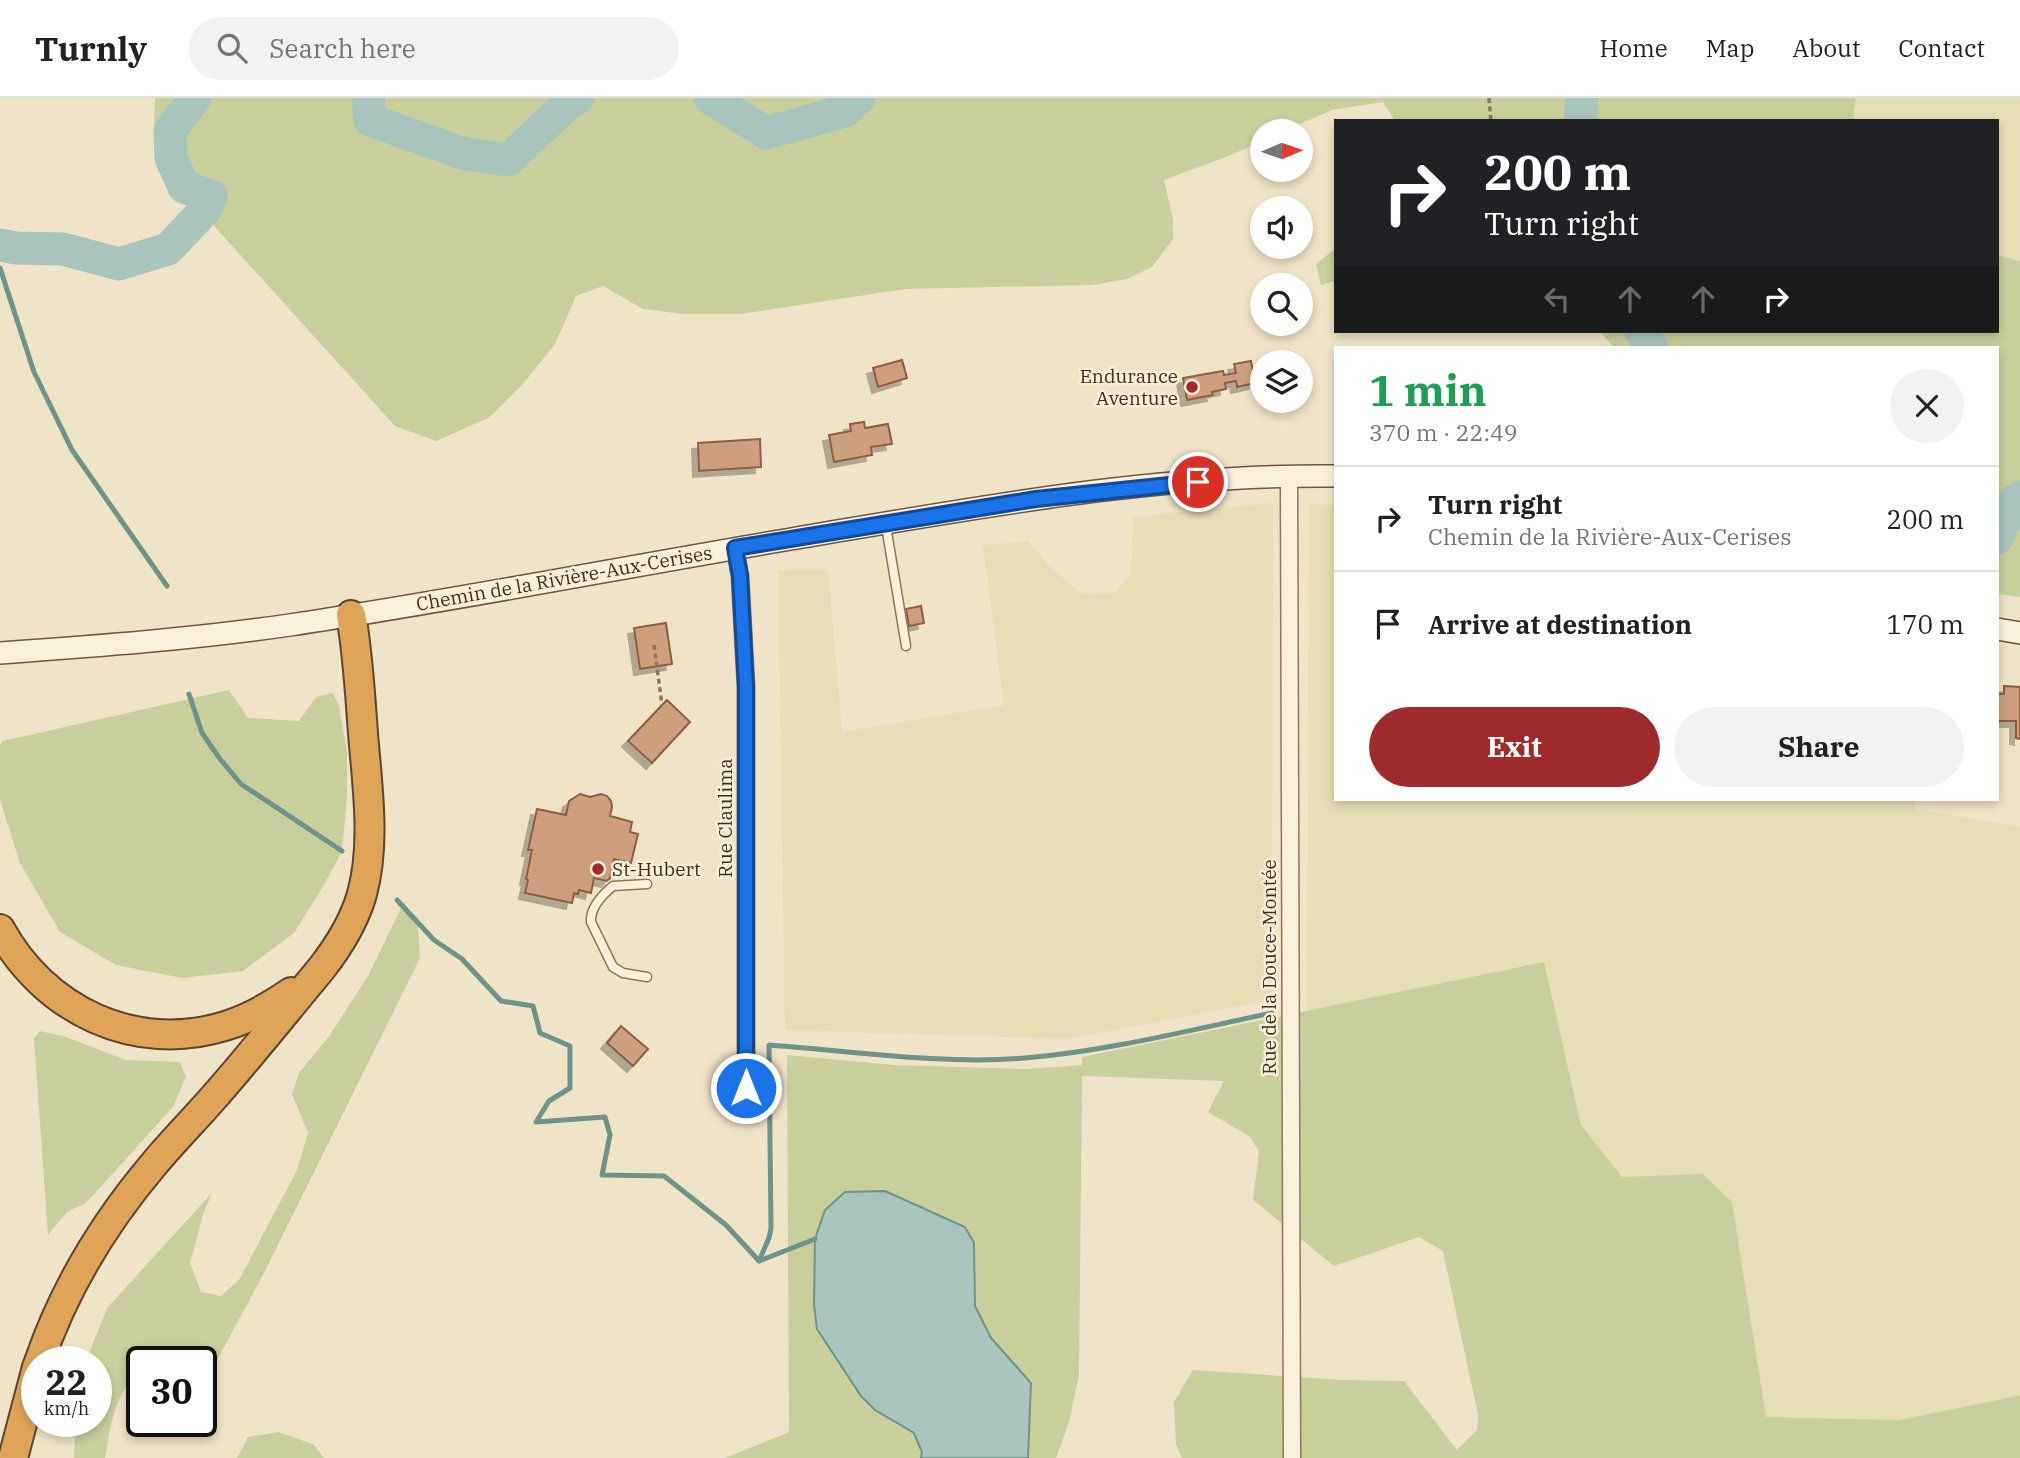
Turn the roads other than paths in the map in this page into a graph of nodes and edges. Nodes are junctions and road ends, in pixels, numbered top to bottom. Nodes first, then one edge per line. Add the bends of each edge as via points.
1 (1289, 476) junction
2 (1334, 476) edge
3 (886, 523) junction
4 (735, 548) junction
5 (351, 615) junction
6 (1999, 629) edge
7 (2020, 633) edge
8 (906, 646) dead end
9 (1, 653) edge
10 (647, 884) dead end
11 (0, 929) edge
12 (321, 969) junction
13 (647, 977) dead end
14 (746, 1088) dead end
15 (45, 1346) edge
16 (21, 1428) edge
17 (13, 1458) edge
18 (1292, 1458) edge

1 - 2 main road, Chemin de la Rivière-Aux-Cerises
1 - 3 main road, Chemin de la Rivière-Aux-Cerises via 1050,497
1 - 18 street, Rue de la Douce-Montée
3 - 4 main road, Chemin de la Rivière-Aux-Cerises
3 - 8 lane
4 - 5 main road, Chemin de la Rivière-Aux-Cerises
4 - 14 street, Rue Claulima via 746,677
5 - 9 main road, Chemin de la Rivière-Aux-Cerises via 188,638
5 - 12 highway via 367,787 368,862 358,908
6 - 7 main road
10 - 13 lane via 613,886 597,902 591,922 613,967
11 - 12 highway via 27,970 60,999 99,1021 144,1032 186,1033 227,1026 277,1002
12 - 15 highway via 121,1206 70,1287
16 - 17 highway

